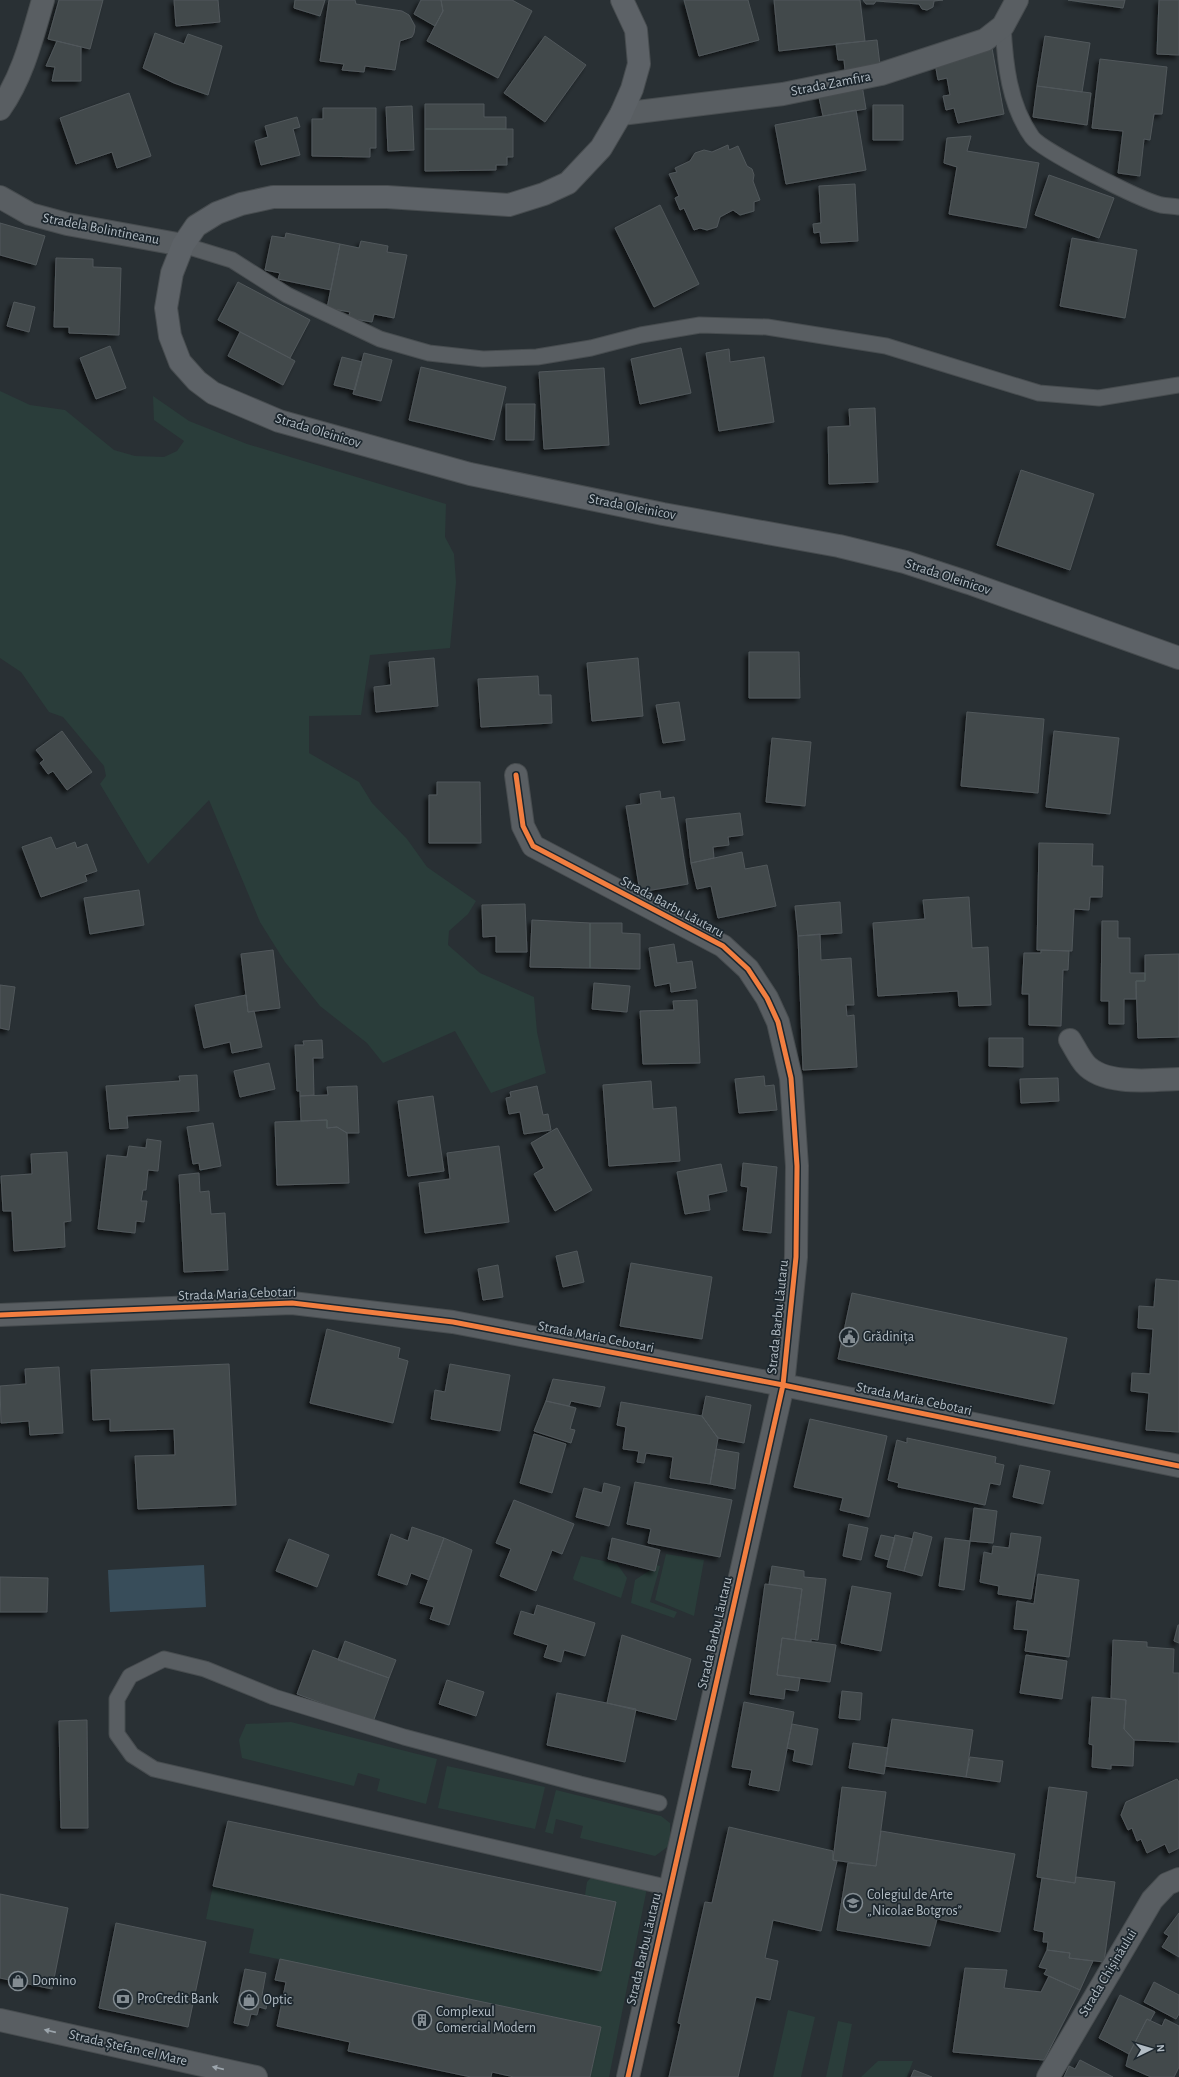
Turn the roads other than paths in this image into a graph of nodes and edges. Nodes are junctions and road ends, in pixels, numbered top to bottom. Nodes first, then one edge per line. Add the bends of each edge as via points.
1 (44, 0) edge
2 (622, 0) edge
3 (1017, 0) edge
4 (1003, 26) junction
5 (0, 109) edge
6 (620, 114) junction
7 (0, 197) edge
8 (1179, 207) edge
9 (183, 245) junction
10 (1179, 385) edge
11 (1179, 658) edge
12 (516, 776) dead end
13 (1070, 1040) dead end
14 (1179, 1079) edge
15 (0, 1315) edge
16 (783, 1385) junction
17 (1179, 1466) edge
18 (659, 1803) dead end
19 (1179, 1879) edge
20 (670, 1888) junction
21 (0, 2020) edge
22 (256, 2077) edge
23 (628, 2077) edge
24 (1048, 2077) edge

1 - 5 street via 25,60 12,92
2 - 6 main road, Strada Oleinicov via 636,30 639,64 632,89
3 - 4 street, Strada Zamfira
4 - 6 street, Strada Zamfira via 985,40 881,74 783,94
4 - 8 lane via 1005,64 1016,108 1032,138 1102,179 1160,204
6 - 9 main road, Strada Oleinicov via 601,148 568,183 509,205 387,196 274,197 241,204 217,213 196,226
7 - 9 street, Stradela Bolintineanu via 30,214 67,224
9 - 10 lane via 232,260 287,295 380,339 429,352 483,359 537,357 700,325 767,328 886,346 1039,393 1099,398
9 - 11 main road, Strada Oleinicov via 172,274 166,308 170,336 180,362 197,382 213,393 279,421 470,474 663,514 839,546 904,562
12 - 16 street, Strada Barbu Lăutaru via 523,826 533,846 723,946 748,969 767,998 778,1022 791,1078 797,1166 796,1257
13 - 14 street via 1085,1064 1101,1075 1132,1080
15 - 16 street, Strada Maria Cebotari via 292,1303 453,1322
16 - 17 street, Strada Maria Cebotari
16 - 20 street, Strada Barbu Lăutaru
18 - 20 lane via 404,1737 274,1697 205,1668 164,1659 130,1676 117,1698 117,1734 132,1755 154,1769
19 - 24 street, Strada Chișinăului via 1167,1884 1152,1900
20 - 23 street, Strada Barbu Lăutaru
22 -> 21 street, Strada Ștefan cel Mare

